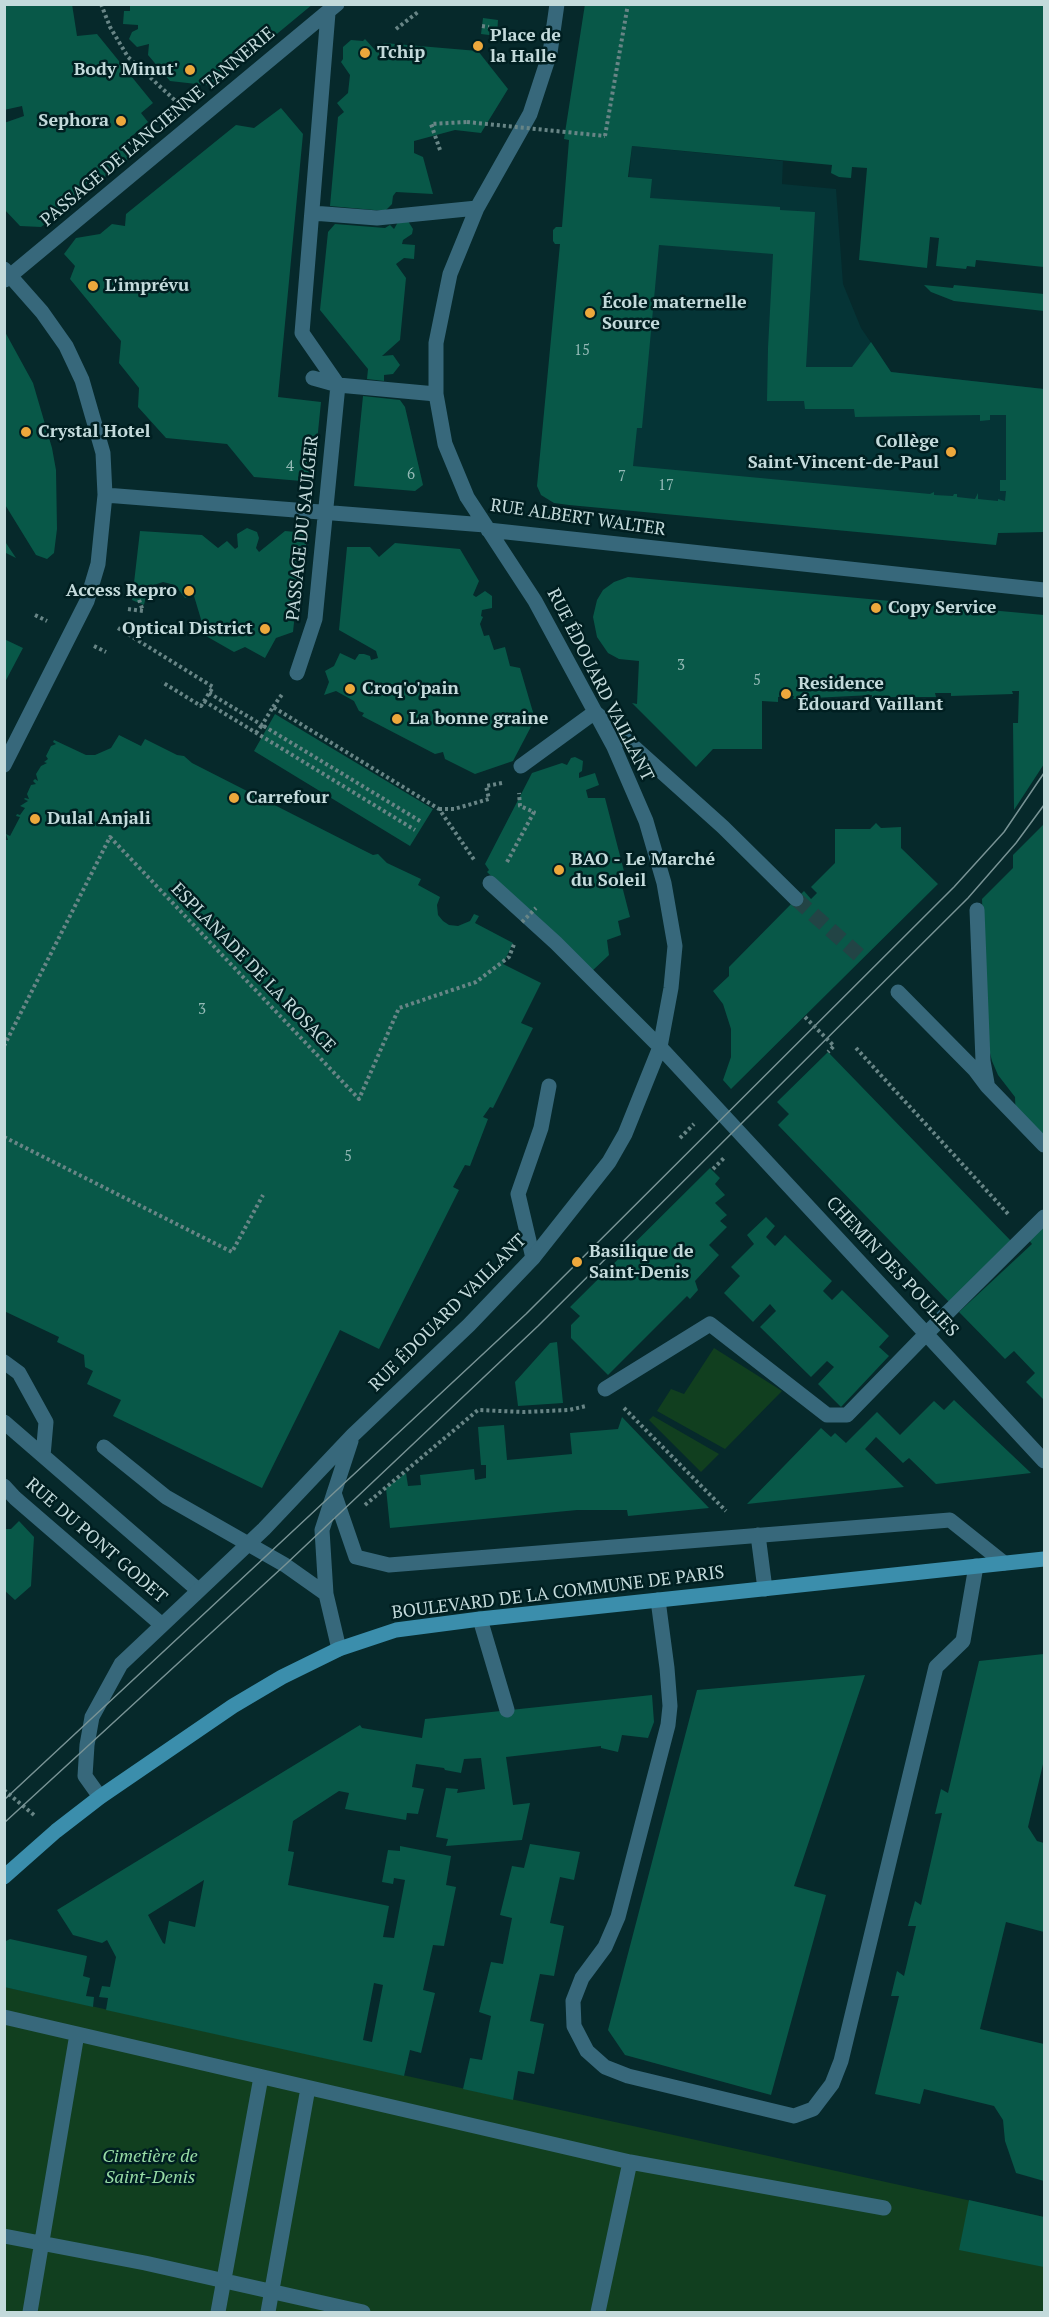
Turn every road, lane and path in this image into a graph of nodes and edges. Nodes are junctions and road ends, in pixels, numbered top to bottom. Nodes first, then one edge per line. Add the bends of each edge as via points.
1 (101, 4) edge
2 (557, 4) edge
3 (628, 4) edge
4 (332, 8) edge
5 (418, 12) dead end
6 (482, 26) dead end
7 (489, 27) dead end
8 (396, 29) dead end
9 (197, 120) junction
10 (440, 150) dead end
11 (477, 208) junction
12 (312, 213) junction
13 (7, 275) edge
14 (313, 378) dead end
15 (338, 385) junction
16 (436, 394) junction
17 (105, 495) junction
18 (325, 512) junction
19 (487, 527) junction
20 (1044, 590) edge
21 (137, 594) dead end
22 (128, 609) dead end
23 (118, 628) dead end
24 (297, 673) dead end
25 (162, 682) dead end
26 (209, 693) junction
27 (204, 701) junction
28 (595, 712) junction
29 (262, 725) junction
30 (256, 733) junction
31 (4, 765) edge
32 (521, 766) dead end
33 (486, 786) dead end
34 (518, 788) dead end
35 (439, 809) junction
36 (420, 821) dead end
37 (415, 830) dead end
38 (513, 869) dead end
39 (490, 883) joint
40 (796, 899) tunnel mouth
41 (536, 908) dead end
42 (976, 910) dead end
43 (519, 931) dead end
44 (516, 939) dead end
45 (898, 992) dead end
46 (805, 1017) dead end
47 (4, 1046) edge
48 (660, 1047) junction
49 (856, 1048) dead end
50 (828, 1052) dead end
51 (549, 1086) dead end
52 (987, 1086) junction
53 (4, 1137) edge
54 (1044, 1145) edge
55 (262, 1195) dead end
56 (1044, 1217) edge
57 (1028, 1235) junction
58 (533, 1257) junction
59 (926, 1334) junction
60 (4, 1362) edge
61 (605, 1389) junction
62 (4, 1422) edge
63 (353, 1436) junction
64 (104, 1447) dead end
65 (43, 1456) junction
66 (1044, 1461) edge
67 (4, 1486) edge
68 (334, 1493) junction
69 (345, 1526) junction
70 (758, 1535) junction
71 (248, 1544) junction
72 (1044, 1559) edge
73 (1004, 1563) junction
74 (976, 1566) junction
75 (765, 1589) junction
76 (198, 1590) junction
77 (326, 1594) junction
78 (658, 1600) junction
79 (480, 1618) junction
80 (162, 1625) junction
81 (339, 1649) junction
82 (507, 1710) dead end
83 (4, 1790) edge
84 (99, 1797) junction
85 (56, 1831) junction
86 (4, 1877) edge
87 (4, 2017) edge
88 (78, 2034) junction
89 (261, 2078) junction
90 (308, 2088) junction
91 (630, 2162) junction
92 (884, 2208) dead end
93 (4, 2236) edge
94 (42, 2244) junction
95 (224, 2281) junction
96 (271, 2292) junction
97 (30, 2313) edge
98 (218, 2313) edge
99 (268, 2313) edge
100 (363, 2313) edge
101 (598, 2313) edge

1 - 9 path via 128,57
2 - 11 street, RUE ÉDOUARD VAILLANT via 550,53 530,114
3 - 10 path, bridge via 604,136 467,122 431,124
4 - 9 street, PASSAGE DE L'ANCIENNE TANNERIE
4 - 12 street
5 - 8 path
6 - 7 path
9 - 13 street, PASSAGE DE L'ANCIENNE TANNERIE
11 - 12 street via 377,218
11 - 16 street, RUE ÉDOUARD VAILLANT via 450,274 436,343
12 - 15 street via 302,333
13 - 17 street via 42,312 66,346 82,380 103,453
14 - 15 street
15 - 16 street
15 - 18 street, PASSAGE DU SAULGER
16 - 19 street, RUE ÉDOUARD VAILLANT via 445,444 467,497
17 - 18 street, RUE ALBERT WALTER
17 - 31 street via 98,564 87,601
18 - 19 street, RUE ALBERT WALTER
18 - 24 street, PASSAGE DU SAULGER via 315,619
19 - 20 street, RUE ALBERT WALTER
19 - 28 street, RUE ÉDOUARD VAILLANT via 535,601
21 - 22 path via 143,611
23 - 26 path via 213,687
25 - 27 path via 201,706
26 - 27 path
26 - 29 path
27 - 30 path
28 - 32 street
28 - 40 street
28 - 48 street, RUE ÉDOUARD VAILLANT via 646,821 664,883 675,946
29 - 30 path
29 - 35 path via 273,707
29 - 36 path
30 - 37 path
33 - 35 path via 489,799
34 - 38 path via 520,806 534,812 506,861
35 - 39 path
39 - 48 street
41 - 43 path, bridge
42 - 52 street via 982,1061
44 - 47 path, ESPLANADE DE LA ROSACE via 509,957 476,982 399,1008 359,1099 110,837
45 - 52 street
46 - 50 path, bridge via 834,1046
48 - 58 street, RUE ÉDOUARD VAILLANT via 625,1134 609,1162
48 - 59 street, CHEMIN DES POULIES
49 - 57 path
51 - 58 street via 541,1128 518,1194
52 - 54 street
53 - 55 path via 232,1252
56 - 57 street
57 - 59 street
58 - 63 street, RUE ÉDOUARD VAILLANT via 470,1325
59 - 61 street via 847,1415 827,1415 710,1324
59 - 66 street, CHEMIN DES POULIES
60 - 65 street via 19,1373 46,1422
61 - 69 path via 585,1407 569,1410 478,1410 374,1496
61 - 70 path via 720,1506
62 - 65 street
63 - 68 street, RUE ÉDOUARD VAILLANT
63 - 71 street, RUE ÉDOUARD VAILLANT
64 - 71 street via 166,1497
65 - 76 street
67 - 80 street, RUE DU PONT GODET
68 - 69 street
68 - 77 street, RUE ÉDOUARD VAILLANT via 322,1530
69 - 70 street via 356,1557 389,1565
70 - 73 street via 951,1520
70 - 75 street
71 - 76 street, RUE ÉDOUARD VAILLANT
71 - 77 street
72 - 73 street, BOULEVARD DE LA COMMUNE DE PARIS
73 - 74 street, BOULEVARD DE LA COMMUNE DE PARIS
74 - 75 street, BOULEVARD DE LA COMMUNE DE PARIS
74 - 78 street via 963,1641 936,1667 841,2061 832,2084 813,2109 794,2116 605,2067 587,2051 574,2026 573,2001 582,1978 605,1947 618,1917 668,1725 667,1668
75 - 78 street, BOULEVARD DE LA COMMUNE DE PARIS
76 - 80 street, RUE ÉDOUARD VAILLANT
77 - 81 street, RUE ÉDOUARD VAILLANT
78 - 79 street, BOULEVARD DE LA COMMUNE DE PARIS
79 - 81 street, BOULEVARD DE LA COMMUNE DE PARIS via 396,1630
79 - 82 street
80 - 84 street, RUE ÉDOUARD VAILLANT via 121,1664 92,1717 85,1776
81 - 84 street, BOULEVARD DE LA COMMUNE DE PARIS via 233,1706
83 - 85 path
84 - 85 street, BOULEVARD DE LA COMMUNE DE PARIS
85 - 86 street, BOULEVARD DE LA COMMUNE DE PARIS
87 - 88 street
88 - 89 street
88 - 94 street
89 - 90 street
89 - 95 street
90 - 91 street
90 - 96 street
91 - 92 street
91 - 101 street
93 - 94 street
94 - 95 street
94 - 97 street
95 - 96 street
95 - 98 street
96 - 99 street
96 - 100 street

